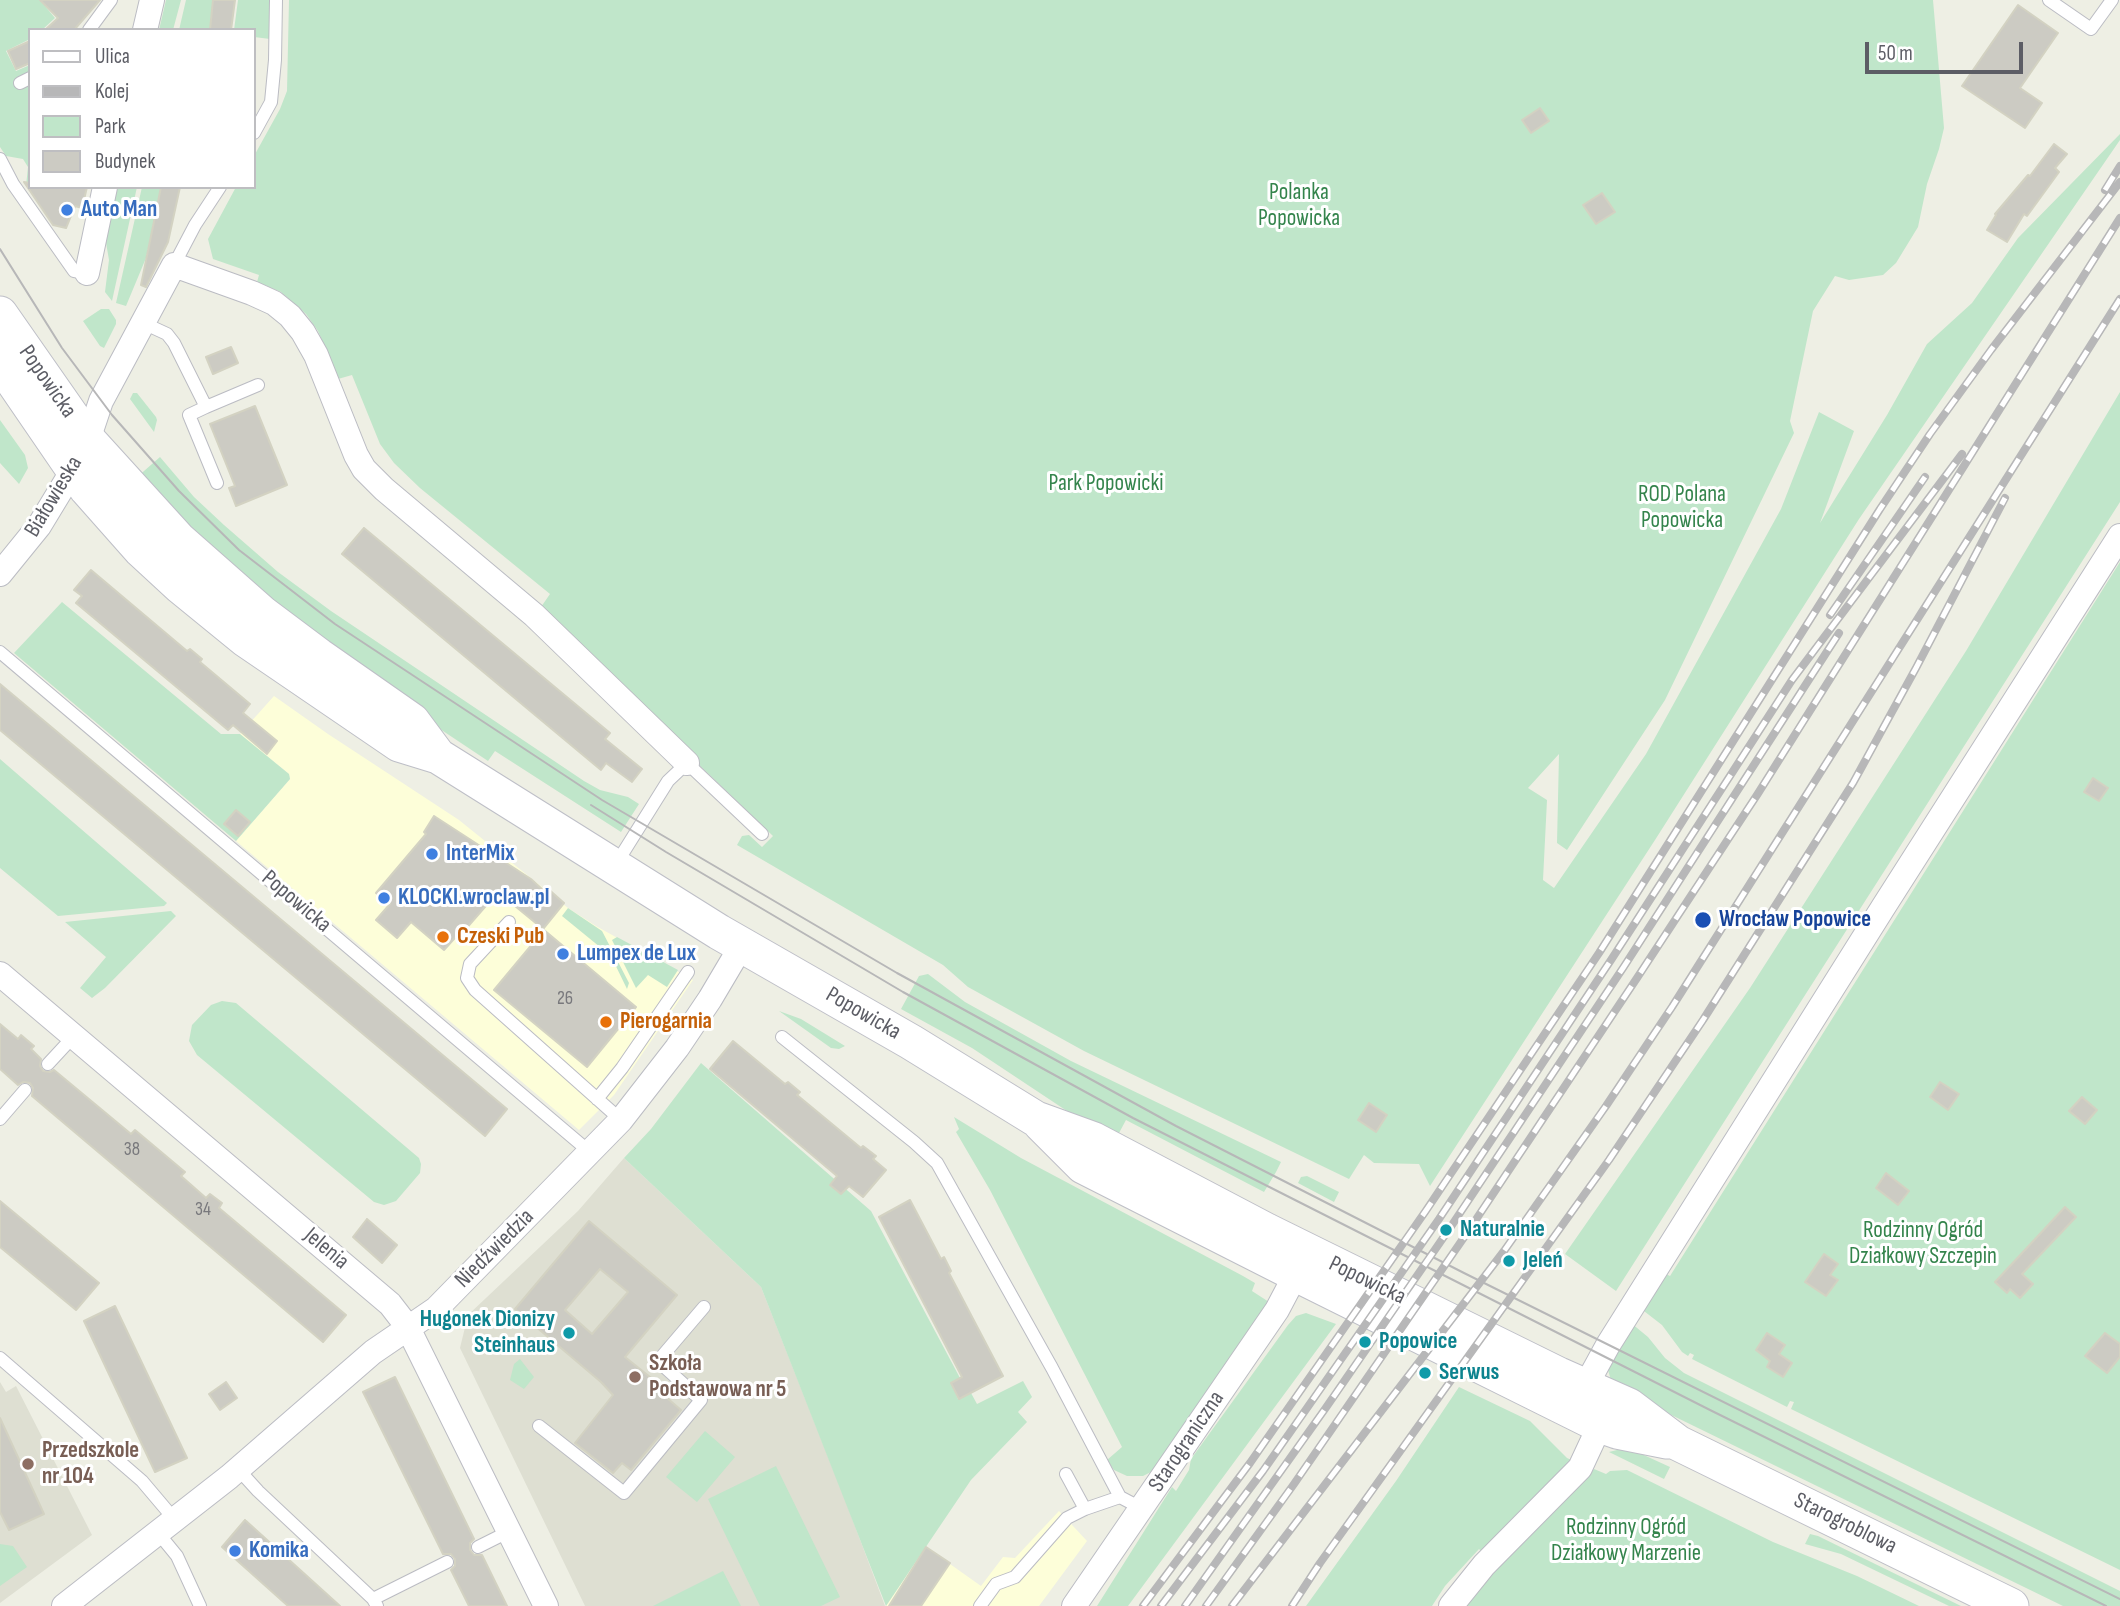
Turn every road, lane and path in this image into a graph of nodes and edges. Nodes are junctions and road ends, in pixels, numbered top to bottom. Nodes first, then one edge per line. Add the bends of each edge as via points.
1 (111, 0) edge
2 (152, 0) edge
3 (276, 0) edge
4 (2049, 0) edge
5 (2112, 0) edge
6 (90, 28) edge
7 (145, 28) edge
8 (256, 129) edge
9 (0, 159) edge
10 (106, 189) edge
11 (219, 189) edge
12 (174, 265) junction
13 (87, 273) joint
14 (0, 314) edge
15 (141, 323) junction
16 (0, 362) edge
17 (258, 386) dead end
18 (206, 407) junction
19 (80, 455) junction
20 (217, 483) dead end
21 (2120, 536) edge
22 (0, 574) edge
23 (0, 652) edge
24 (687, 763) junction
25 (762, 834) dead end
26 (614, 867) junction
27 (509, 922) dead end
28 (742, 945) junction
29 (688, 972) dead end
30 (0, 974) edge
31 (73, 1037) junction
32 (782, 1037) dead end
33 (48, 1065) dead end
34 (25, 1090) dead end
35 (597, 1099) junction
36 (0, 1119) edge
37 (1036, 1119) junction
38 (621, 1120) junction
39 (592, 1153) junction
40 (1296, 1274) junction
41 (704, 1307) dead end
42 (407, 1326) junction
43 (0, 1359) edge
44 (1585, 1387) junction
45 (1600, 1425) junction
46 (539, 1426) dead end
47 (1678, 1443) junction
48 (238, 1469) junction
49 (1066, 1474) dead end
50 (1131, 1502) junction
51 (1085, 1509) junction
52 (167, 1527) junction
53 (510, 1531) junction
54 (478, 1547) dead end
55 (447, 1562) dead end
56 (375, 1603) edge
57 (64, 1606) edge
58 (200, 1606) edge
59 (546, 1606) edge
60 (980, 1606) edge
61 (1074, 1606) edge
62 (1451, 1606) edge
63 (2011, 1606) edge

1 - 6 lane
2 - 7 street
3 - 8 lane via 271,102
4 - 5 lane via 2091,29
9 - 13 lane via 74,271
10 - 13 street
11 - 12 lane
12 - 15 street, Białowieska
12 - 24 street via 252,293 290,316 316,355 364,469 534,615
14 - 19 street, Popowicka
15 - 18 lane via 167,334 174,343
15 - 19 street, Białowieska via 101,401
16 - 19 street, Popowicka
17 - 18 lane
18 - 20 lane via 189,415
19 - 22 street, Białowieska via 39,526
19 - 26 street, Popowicka via 142,501 274,623 412,721 438,756
21 - 44 street
23 - 39 lane, Popowicka
24 - 25 lane
24 - 26 lane via 668,781
26 - 28 street, Popowicka
27 - 35 lane via 470,964 467,978
28 - 37 street, Popowicka
28 - 38 street, Niedźwiedzia via 685,1037
29 - 35 lane
30 - 31 street, Jelenia
31 - 33 lane
31 - 42 street, Jelenia via 390,1304
32 - 50 lane via 937,1163
34 - 36 lane
35 - 38 lane
37 - 40 street, Popowicka via 1083,1166
37 - 44 street, Popowicka via 1094,1140 1267,1231
38 - 39 street, Niedźwiedzia
39 - 42 street, Niedźwiedzia via 436,1309
40 - 45 street, Popowicka
40 - 50 street, Starograniczna via 1277,1310
41 - 46 lane via 659,1361 701,1400 624,1493
42 - 48 street, Niedźwiedzia
42 - 53 street, Jelenia
43 - 52 lane via 142,1481
44 - 47 street, Starogroblowa via 1629,1406
45 - 47 street, Starogroblowa
45 - 62 street via 1580,1468 1484,1565
47 - 63 street, Starogroblowa
48 - 52 street, Niedźwiedzia
48 - 56 lane
49 - 51 lane
50 - 51 lane
50 - 61 street, Starograniczna
51 - 60 lane via 1067,1518 1015,1577 996,1584
52 - 57 street, Niedźwiedzia
52 - 58 lane
53 - 54 lane
53 - 59 street, Jelenia
55 - 56 lane

